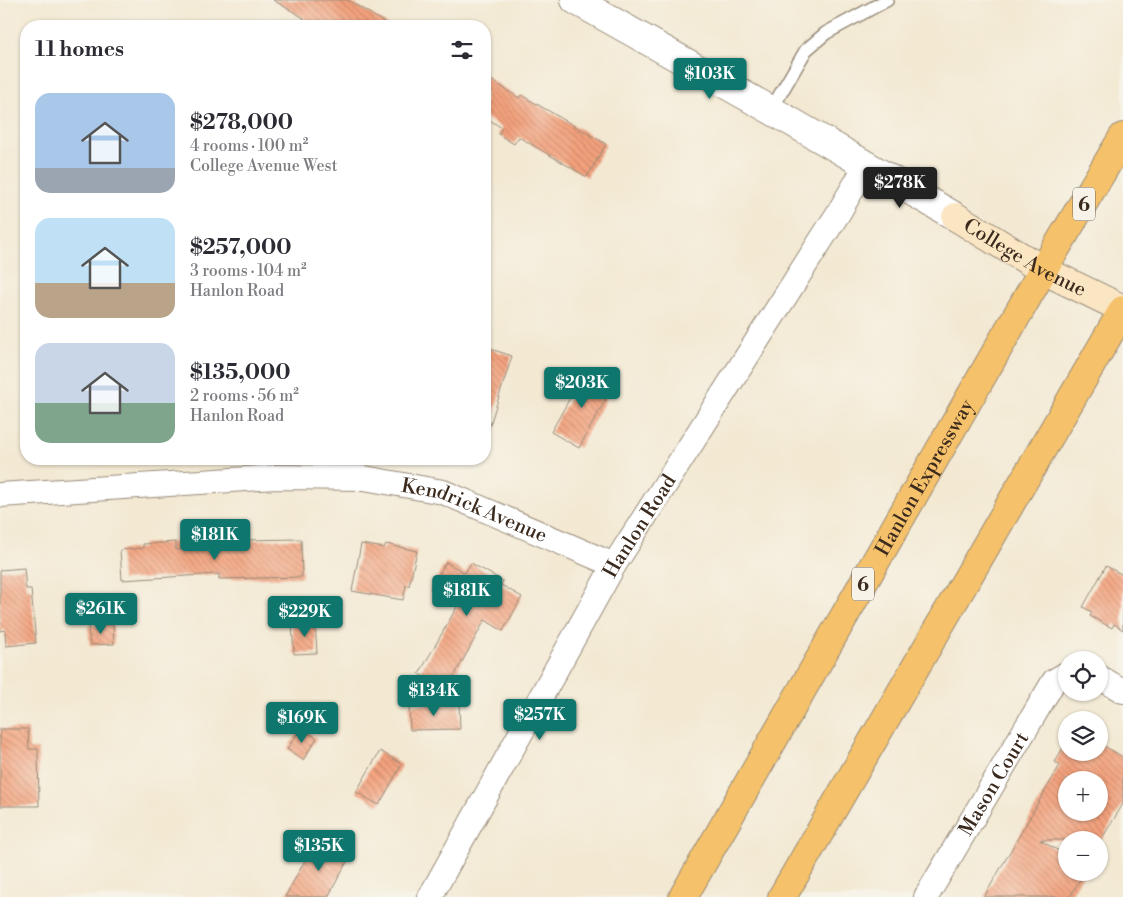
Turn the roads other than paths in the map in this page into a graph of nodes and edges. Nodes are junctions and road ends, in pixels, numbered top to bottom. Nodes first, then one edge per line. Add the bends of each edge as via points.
1 (575, 0) edge
2 (887, 0) edge
3 (771, 110) junction
4 (1123, 137) edge
5 (867, 164) junction
6 (956, 217) joint
7 (1043, 270) junction
8 (1123, 310) edge
9 (0, 496) edge
10 (614, 564) junction
11 (1058, 679) edge
12 (1108, 682) edge
13 (1123, 691) edge
14 (430, 897) edge
15 (683, 897) edge
16 (782, 897) edge
17 (926, 897) edge

1 - 3 street
2 - 3 lane via 826,33 806,50
3 - 5 street
4 - 7 highway, Hanlon Expressway / 6
5 - 6 street
5 - 10 street, Hanlon Road
6 - 7 main road, College Avenue
7 - 8 main road, College Avenue
7 - 15 highway, Hanlon Expressway / 6
8 - 16 highway
9 - 10 street, Kendrick Avenue via 276,477 364,478 443,492
10 - 14 street, Hanlon Road
11 - 17 street, Mason Court
12 - 13 street

